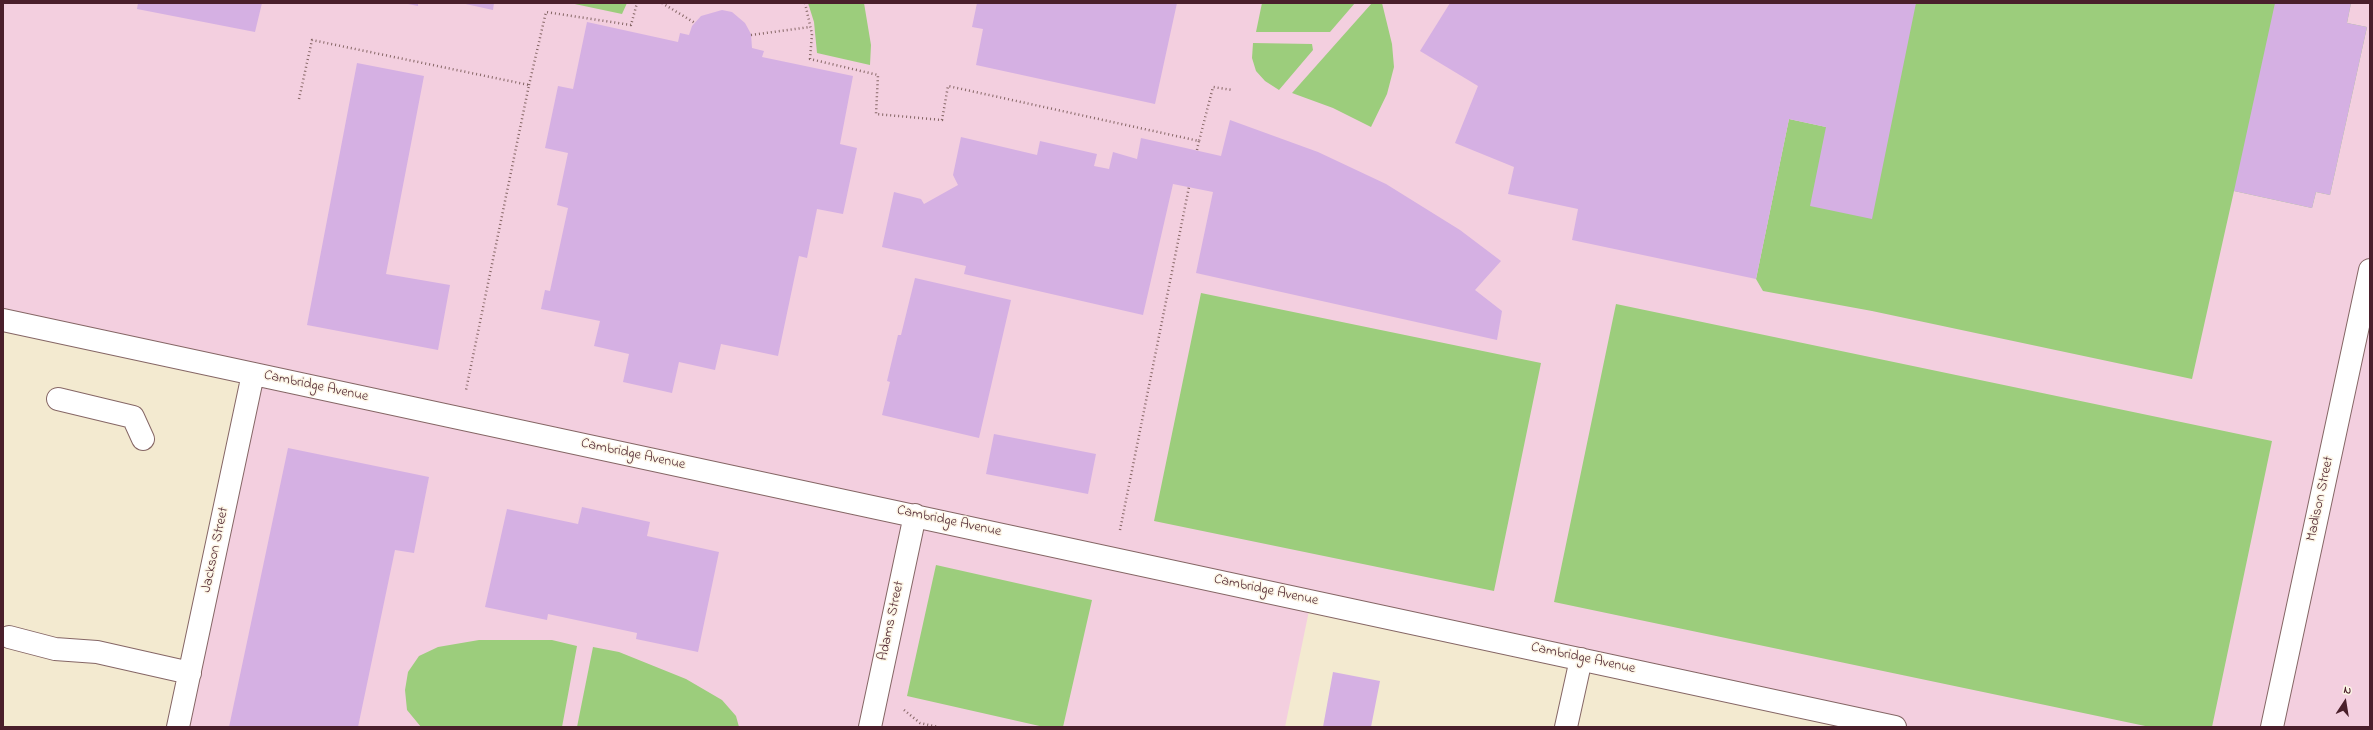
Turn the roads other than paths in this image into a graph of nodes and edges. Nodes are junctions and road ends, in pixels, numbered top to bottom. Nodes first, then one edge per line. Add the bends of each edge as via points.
1 (2370, 270) edge
2 (3, 320) edge
3 (254, 374) junction
4 (58, 399) dead end
5 (143, 439) dead end
6 (915, 515) junction
7 (9, 637) dead end
8 (1581, 659) junction
9 (190, 673) junction
10 (178, 727) edge
11 (870, 727) edge
12 (1566, 727) edge
13 (1895, 727) edge
14 (2272, 727) edge

1 - 14 street, Madison Street
2 - 3 street, Cambridge Avenue
3 - 6 street, Cambridge Avenue
3 - 9 street, Jackson Street
4 - 5 street via 133,417
6 - 8 street, Cambridge Avenue
6 - 11 street, Adams Street
7 - 9 street via 55,649 97,652
8 - 12 street
8 - 13 street, Cambridge Avenue
9 - 10 street, Jackson Street

